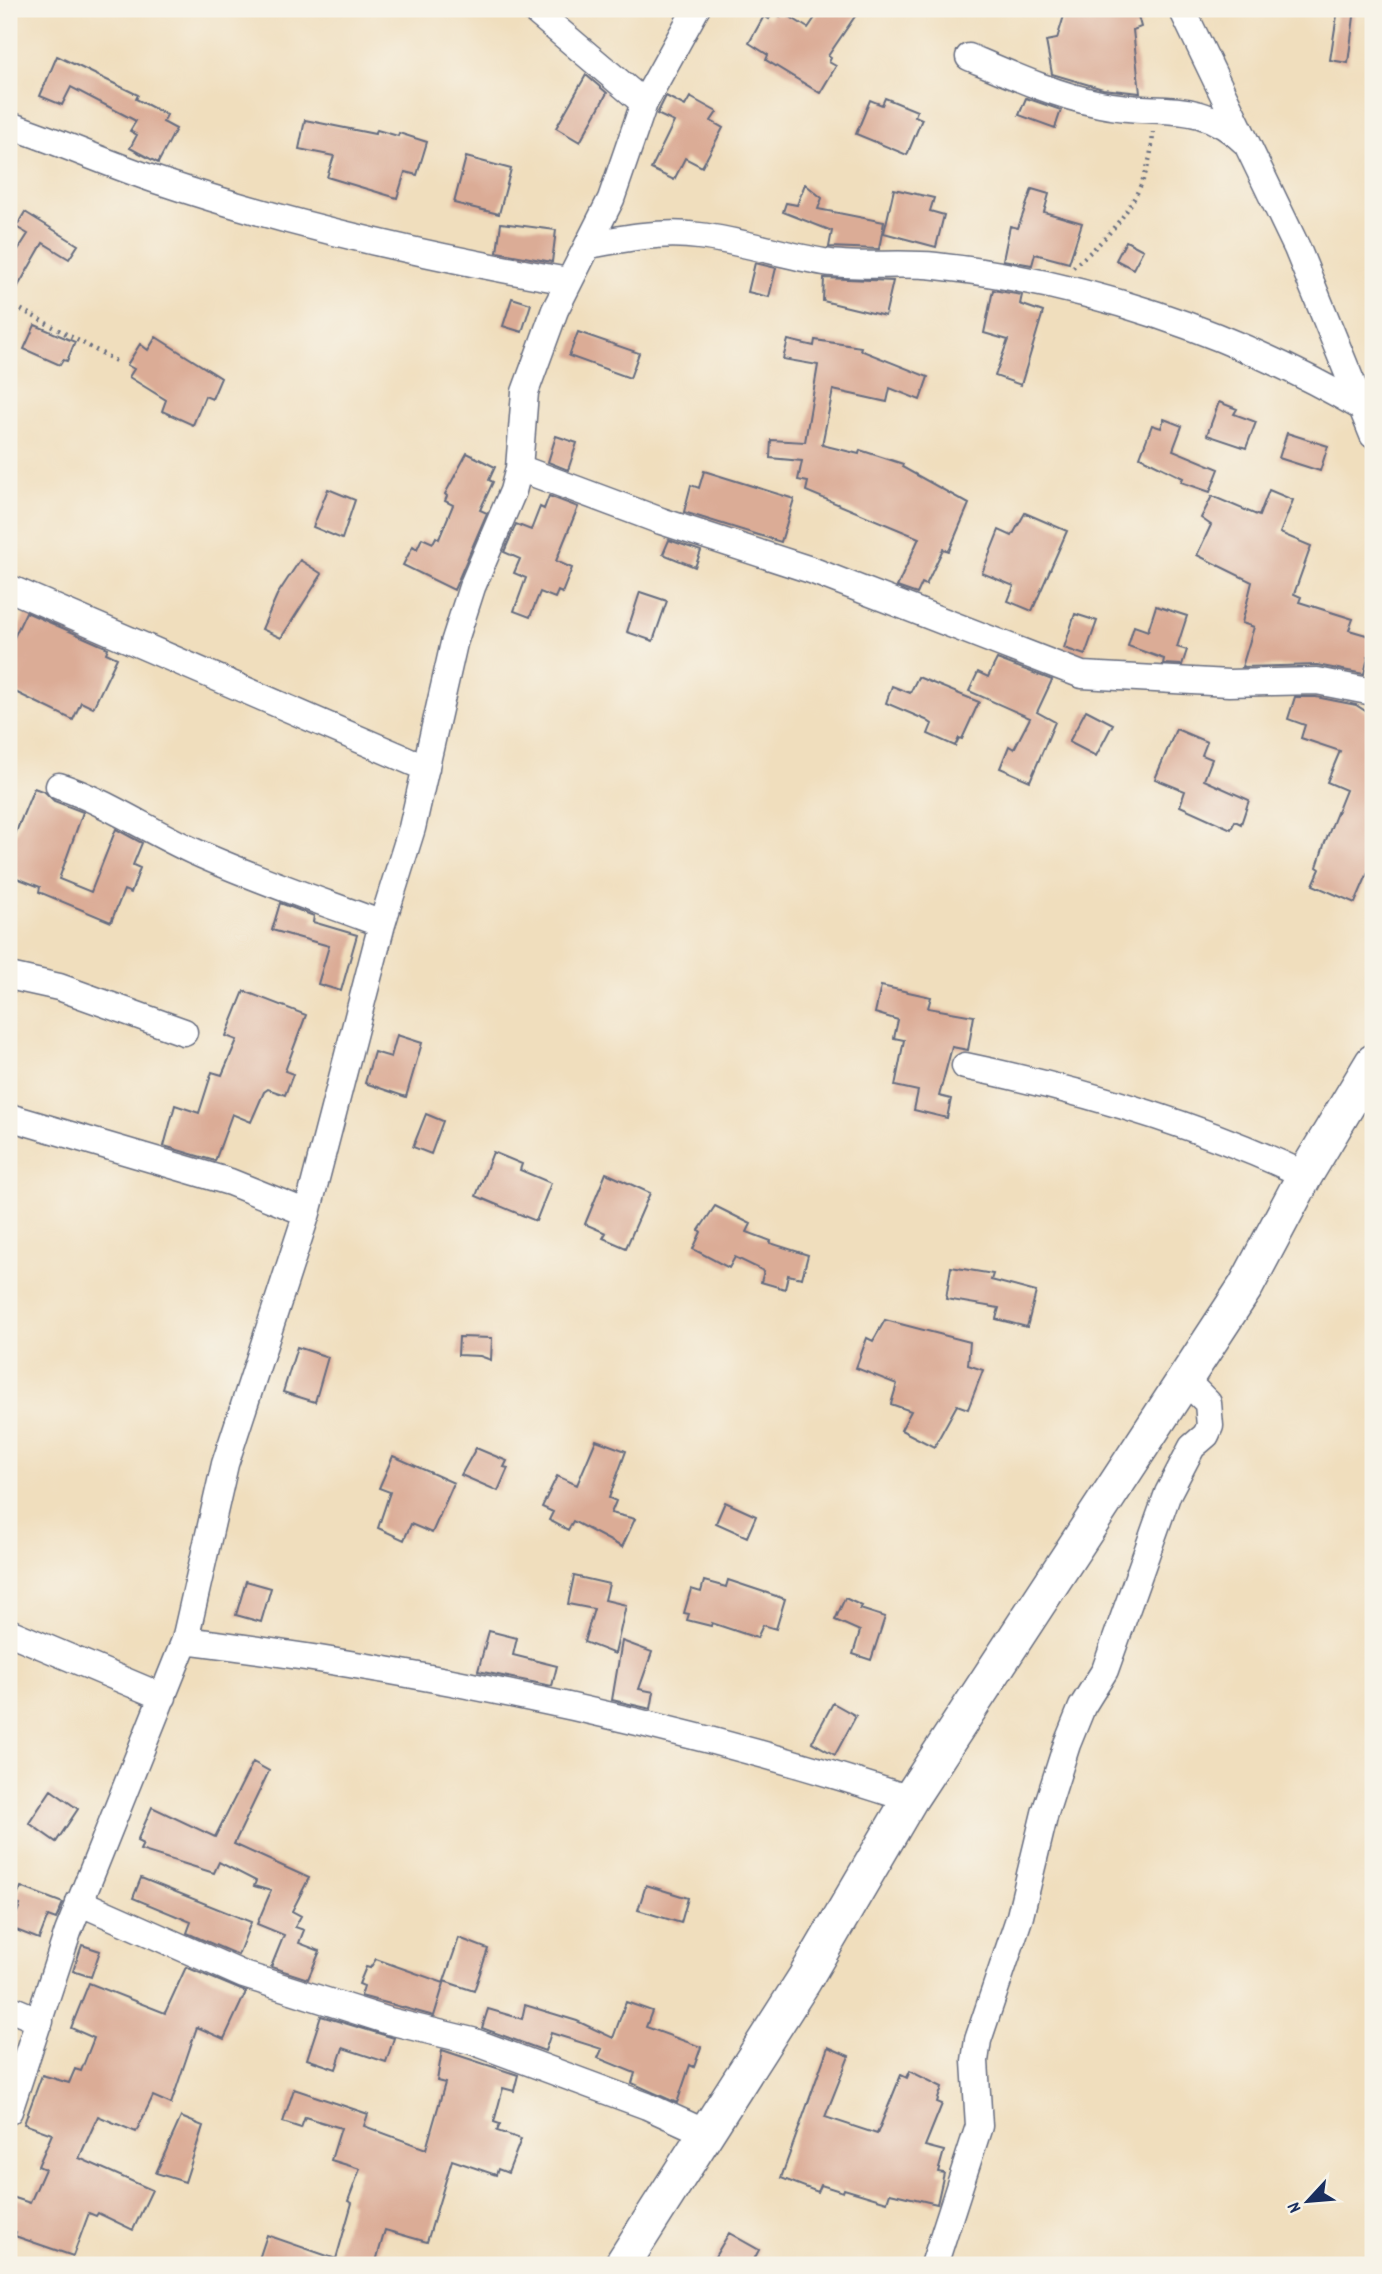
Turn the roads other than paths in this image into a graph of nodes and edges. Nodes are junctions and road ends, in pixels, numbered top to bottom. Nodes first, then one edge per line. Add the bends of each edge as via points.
1 (533, 9) edge
2 (695, 9) edge
3 (1182, 9) edge
4 (969, 57) dead end
5 (644, 103) junction
6 (9, 125) edge
7 (1252, 149) junction
8 (589, 245) junction
9 (568, 281) junction
10 (1361, 407) junction
11 (1373, 435) edge
12 (519, 468) junction
13 (9, 588) edge
14 (1373, 692) edge
15 (426, 768) junction
16 (59, 786) dead end
17 (382, 924) junction
18 (9, 976) edge
19 (184, 1032) dead end
20 (1373, 1062) edge
21 (965, 1066) dead end
22 (9, 1118) edge
23 (1305, 1175) junction
24 (307, 1213) junction
25 (1186, 1381) junction
26 (9, 1632) edge
27 (185, 1640) junction
28 (163, 1697) junction
29 (910, 1800) junction
30 (79, 1902) junction
31 (9, 2008) edge
32 (40, 2021) junction
33 (9, 2111) edge
34 (706, 2133) junction
35 (622, 2265) edge
36 (934, 2265) edge

1 - 5 street
2 - 5 street
3 - 7 street
4 - 7 street via 1098,104 1209,116
5 - 8 street via 611,199
6 - 9 street via 157,180 318,229 454,261
7 - 10 street
8 - 9 street
8 - 10 street via 664,234 698,236 827,262 933,265 1050,286 1189,324
9 - 12 street via 525,392
10 - 11 street
12 - 14 street via 661,522 811,570 1083,675 1229,684 1317,681
12 - 15 street via 454,643
13 - 15 street
15 - 17 street
16 - 17 street via 91,797 250,877
17 - 24 street
18 - 19 street via 59,986
20 - 23 main road
21 - 23 street via 1053,1085 1142,1113 1242,1147
22 - 24 street via 217,1178
23 - 25 main road via 1246,1286
24 - 27 street via 225,1464
25 - 29 main road
25 - 36 street via 1208,1403 1210,1426 1192,1447 1168,1493 1105,1670 1082,1707 1058,1771 1020,1916 978,2040 979,2126
26 - 28 street
27 - 28 street
27 - 29 street via 307,1656 589,1710 740,1748
28 - 30 street
29 - 34 main road via 804,1980
30 - 32 street
30 - 34 street via 244,1975 389,2021 472,2041 647,2106
31 - 32 street
32 - 33 street
34 - 35 main road

